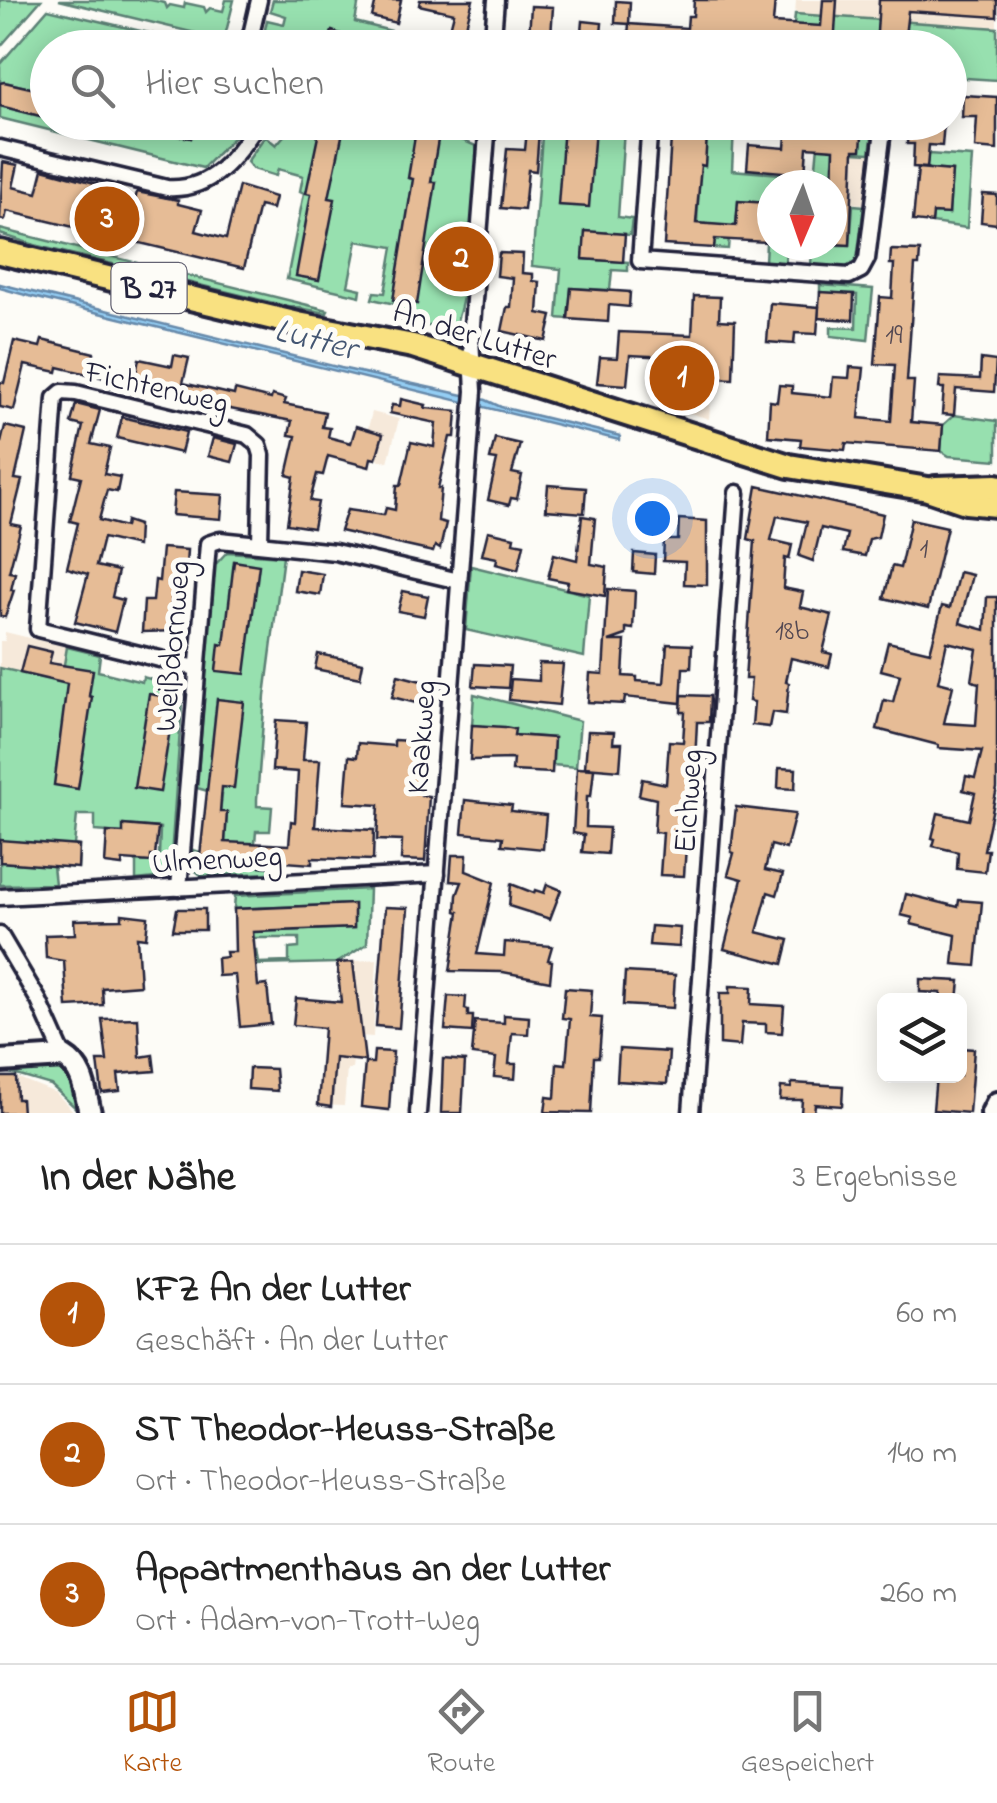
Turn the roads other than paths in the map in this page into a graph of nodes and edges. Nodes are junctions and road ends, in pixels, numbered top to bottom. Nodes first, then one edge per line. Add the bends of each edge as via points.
1 (259, 0) edge
2 (496, 0) edge
3 (252, 30) edge
4 (494, 30) edge
5 (247, 140) edge
6 (487, 140) edge
7 (649, 140) edge
8 (882, 140) edge
9 (0, 148) edge
10 (0, 252) edge
11 (472, 364) junction
12 (997, 486) edge
13 (928, 489) junction
14 (738, 493) dead end
15 (997, 505) edge
16 (260, 543) junction
17 (459, 581) junction
18 (196, 668) junction
19 (437, 874) junction
20 (179, 888) junction
21 (0, 897) edge
22 (0, 935) edge
23 (64, 1057) junction
24 (0, 1061) edge
25 (997, 1103) edge
26 (90, 1113) edge
27 (418, 1113) edge
28 (691, 1113) edge
29 (995, 1113) edge

1 - 3 street
2 - 4 street
5 - 9 street via 208,181 188,188
6 - 11 street, Kaakweg
7 - 8 street via 640,261 849,276 867,259
10 - 11 main road, An der Lutter / B 27
11 - 13 main road, An der Lutter / B 27 via 789,466
11 - 17 street, Kaakweg
12 - 13 main road, An der Lutter / B 27
13 - 15 main road, An der Lutter / B 27
14 - 28 street, Eichweg
16 - 17 street, Weißdornweg via 336,552
16 - 18 street, Weißdornweg via 208,544
16 - 18 street, Fichtenweg via 262,455 254,440 76,392 62,392 54,402 38,630
17 - 19 street, Kaakweg
18 - 20 street, Weißdornweg
19 - 20 street, Ulmenweg
19 - 27 street, Kaakweg
20 - 21 street, Ulmenweg
22 - 23 street
23 - 24 street
23 - 26 street via 80,1072
25 - 29 street

